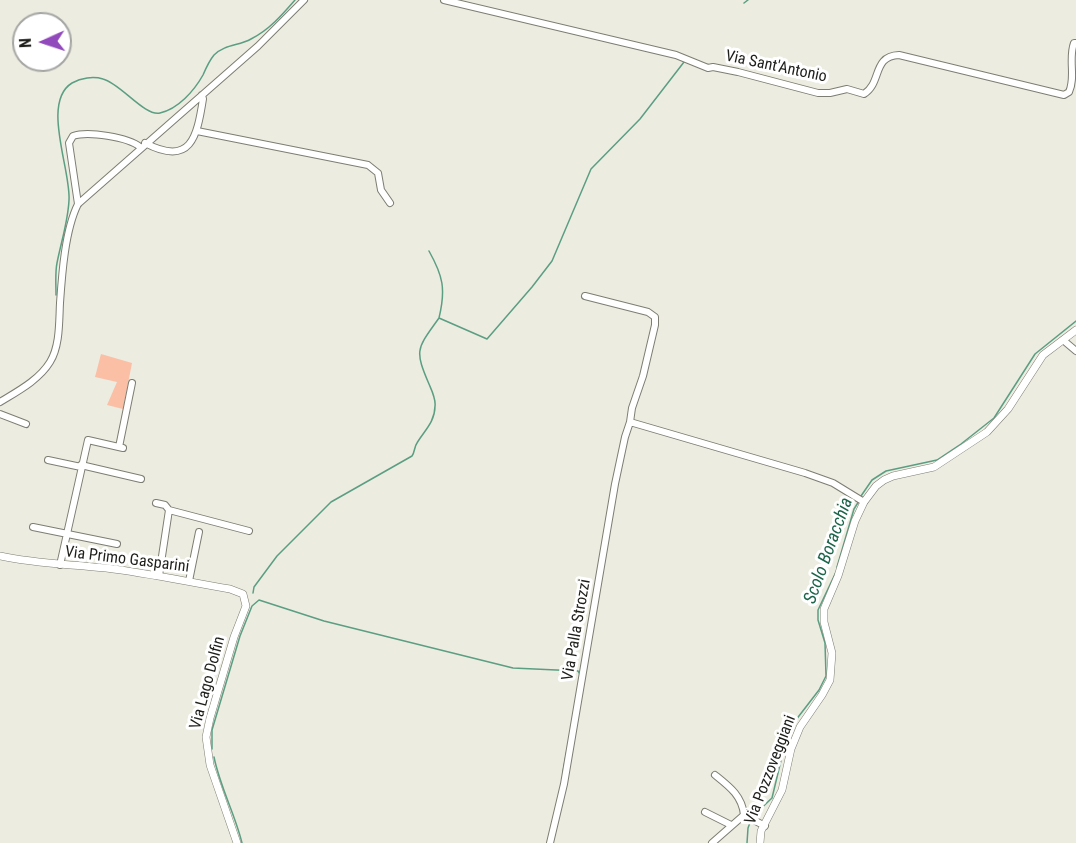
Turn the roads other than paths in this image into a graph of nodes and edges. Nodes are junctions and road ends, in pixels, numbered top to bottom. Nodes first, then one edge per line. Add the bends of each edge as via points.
1 (304, 0) edge
2 (444, 0) edge
3 (1075, 43) edge
4 (202, 95) junction
5 (197, 130) junction
6 (143, 145) junction
7 (390, 203) dead end
8 (78, 204) junction
9 (585, 296) dead end
10 (1076, 330) edge
11 (1063, 340) junction
12 (1076, 351) edge
13 (132, 383) dead end
14 (0, 402) edge
15 (0, 414) edge
16 (630, 422) junction
17 (26, 424) dead end
18 (48, 460) dead end
19 (81, 466) junction
20 (141, 479) dead end
21 (860, 499) junction
22 (156, 503) dead end
23 (170, 510) junction
24 (33, 527) dead end
25 (249, 531) dead end
26 (199, 532) dead end
27 (66, 534) junction
28 (117, 544) dead end
29 (0, 556) edge
30 (60, 565) junction
31 (159, 576) junction
32 (189, 581) junction
33 (246, 600) joint
34 (716, 776) dead end
35 (705, 812) dead end
36 (746, 816) junction
37 (763, 824) junction
38 (731, 825) junction
39 (237, 843) edge
40 (550, 843) edge
41 (712, 843) edge
42 (760, 843) edge

1 - 4 street
2 - 3 street, Via Sant'Antonio via 676,55 708,68 824,93 847,89 864,94 870,90 883,61 890,55 899,55 1064,95 1072,86
4 - 5 street
4 - 6 street
5 - 6 street via 189,146 178,152
5 - 7 street via 368,165 378,172 381,190
6 - 8 street
6 - 8 street via 108,136 73,136 69,143
8 - 14 street via 62,268 59,327 51,361 40,374
9 - 16 street, Via Palla Strozzi via 655,317
10 - 11 street, Via Pozzoveggiani
11 - 12 street
11 - 21 street, Via Pozzoveggiani via 1036,363 1008,409 987,432 934,467 893,476
13 - 19 street via 121,448 88,440
15 - 17 street
16 - 21 street via 780,464 833,483
16 - 40 street, Via Palla Strozzi via 615,484 564,784
18 - 19 street
19 - 20 street
19 - 27 street
21 - 37 street, Via Pozzoveggiani via 838,576 824,609 832,653 830,680 800,727 782,790
22 - 23 street
23 - 25 street
23 - 31 street
24 - 27 street
26 - 32 street
27 - 28 street
27 - 30 street
29 - 30 street, Via Primo Gasparini
30 - 31 street, Via Primo Gasparini
31 - 32 street, Via Primo Gasparini
32 - 33 street, Via Primo Gasparini via 238,591
33 - 39 street, Via Lago Dolfin via 206,737 210,765
34 - 36 street via 741,799
35 - 38 street
36 - 37 street
36 - 38 street
37 - 42 street, Via Pozzoveggiani
38 - 41 street

